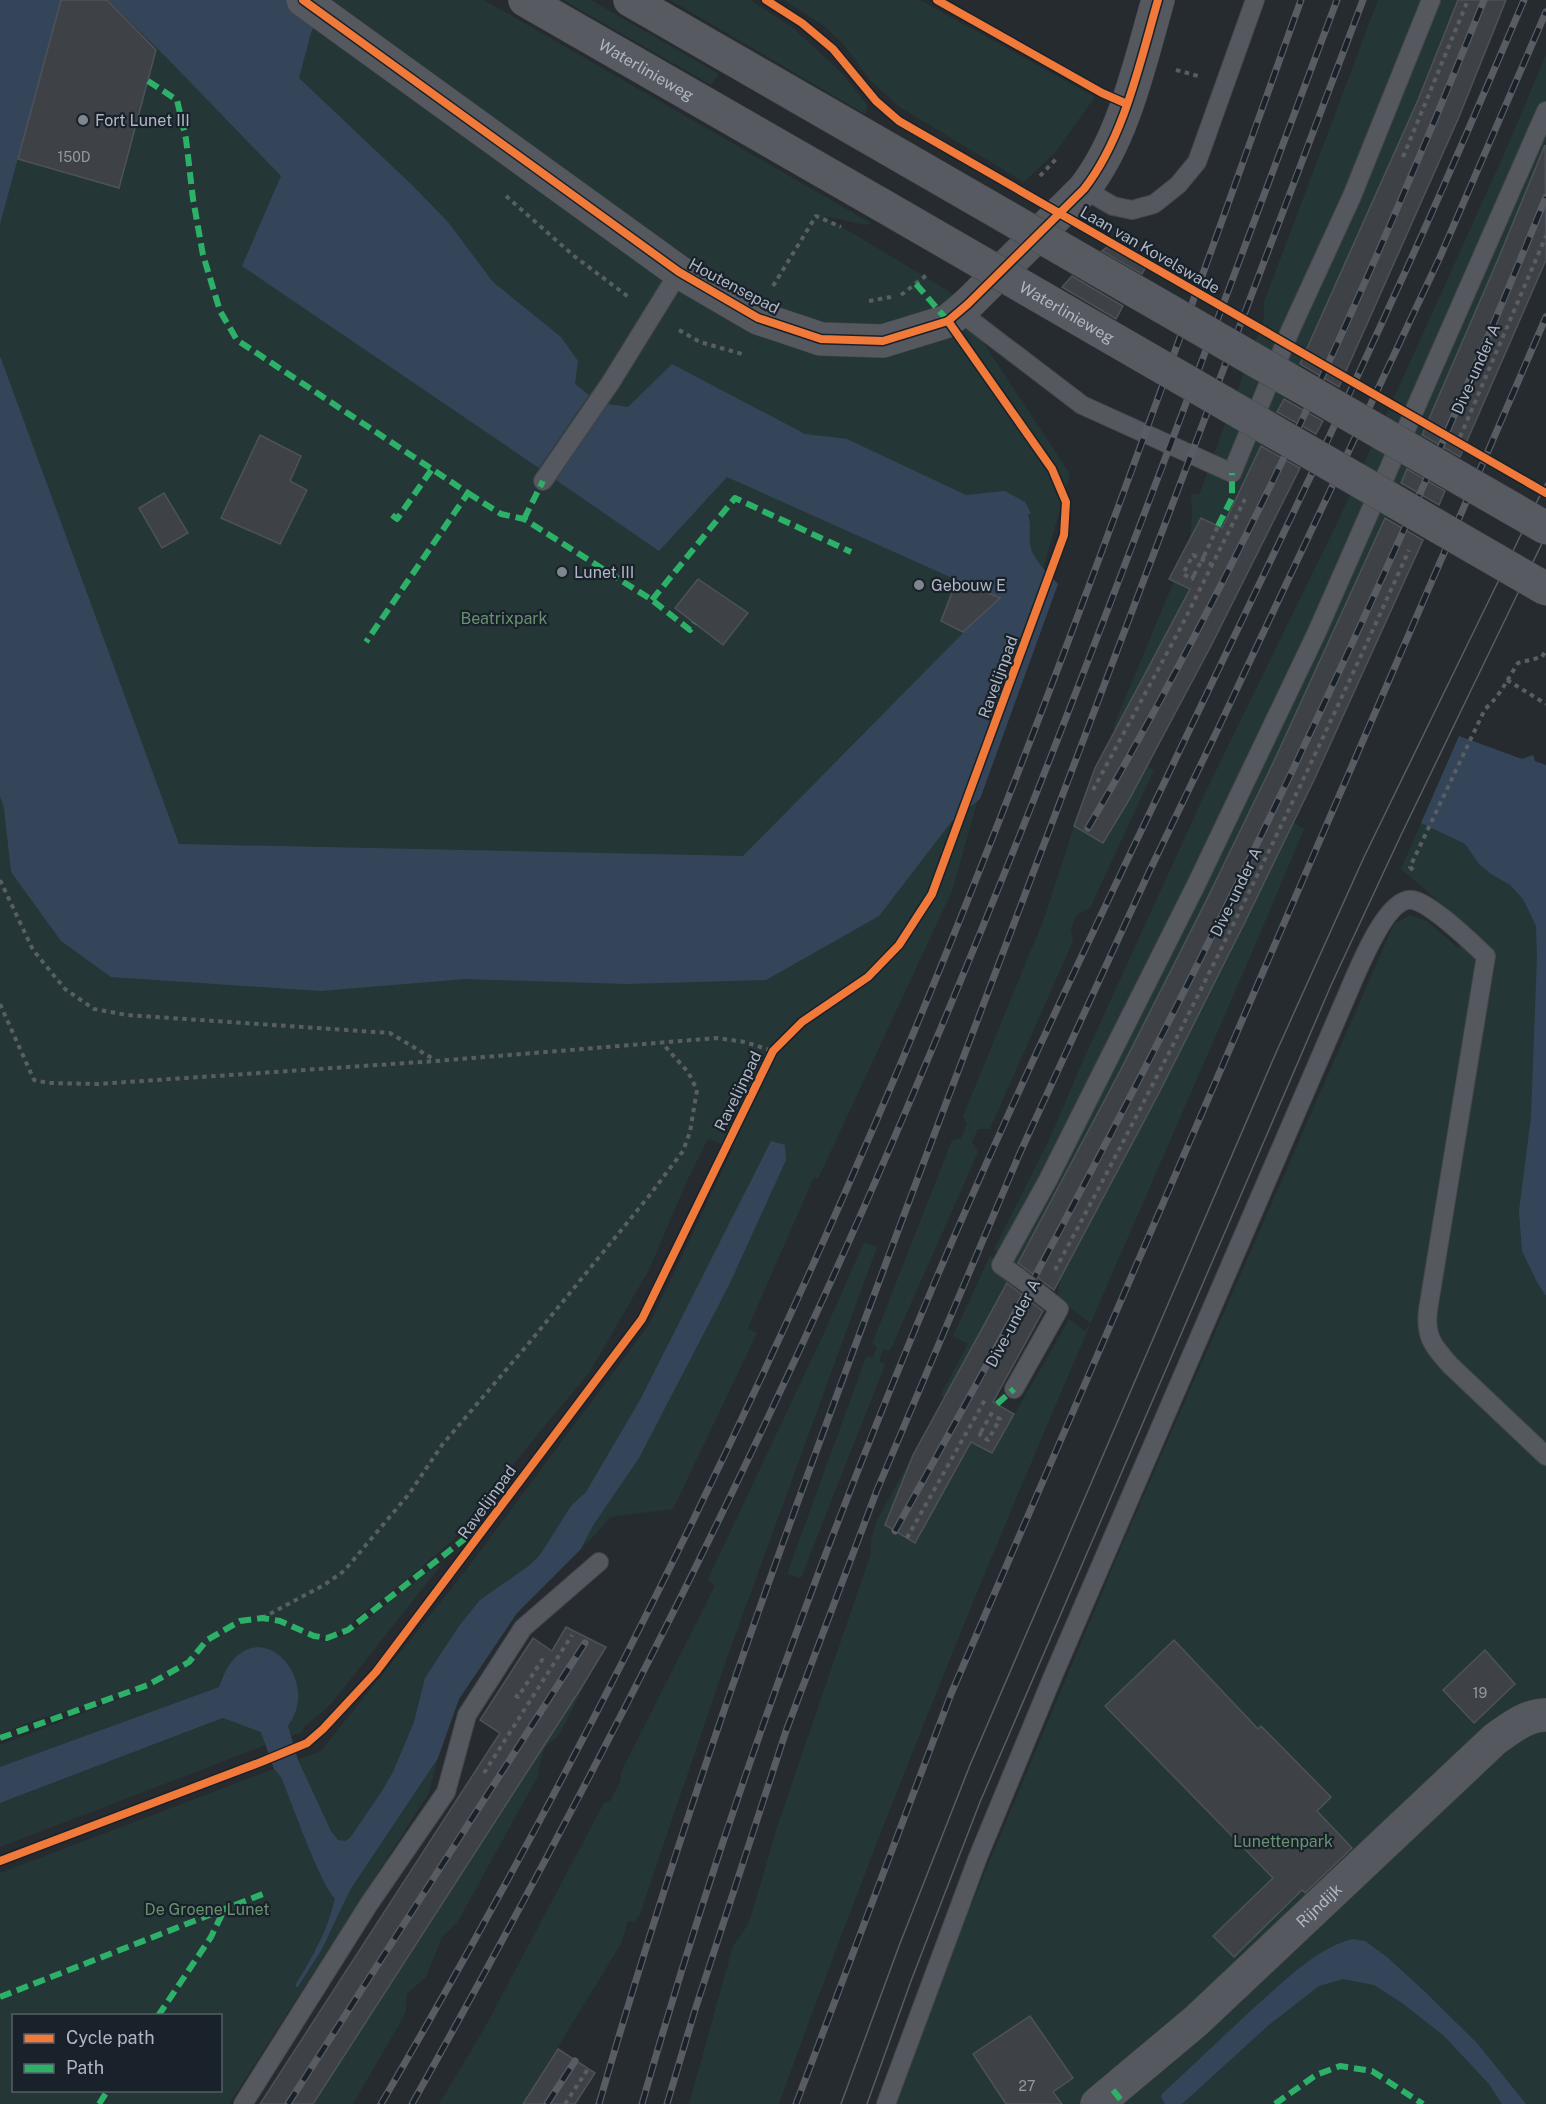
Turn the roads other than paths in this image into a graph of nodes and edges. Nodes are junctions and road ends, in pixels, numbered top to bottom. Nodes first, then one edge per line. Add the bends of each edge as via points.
1 (303, 0) edge
2 (525, 0) edge
3 (630, 0) edge
4 (1158, 0) edge
5 (1255, 0) edge
6 (1431, 0) edge
7 (1546, 111) edge
8 (1084, 189) junction
9 (679, 272) junction
10 (960, 312) junction
11 (543, 481) dead end
12 (1546, 528) edge
13 (1546, 589) edge
14 (1014, 1389) dead end
15 (1546, 1456) edge
16 (599, 1562) dead end
17 (1546, 1715) edge
18 (243, 2104) edge
19 (886, 2104) edge
20 (1096, 2104) edge

1 - 9 street, Houtensepad
2 - 13 main road, Waterlinieweg, bridge
3 - 12 main road, bridge
4 - 8 street, Houtensepad via 1119,125 1095,176
5 - 8 lane via 1197,162 1178,185 1154,204 1132,210 1113,206
6 - 10 lane via 1352,196 1290,331 1232,474 1082,405
7 - 14 lane, bridge via 1317,632 1197,883 1048,1180 1001,1264 1059,1309
8 - 10 street, Houtensepad
9 - 10 street, Houtensepad via 758,318 821,339 883,341 948,321
9 - 11 lane
15 - 19 lane via 1450,1365 1429,1336 1428,1310 1486,956 1433,911 1413,900 1398,903 1374,937 1344,1002 1126,1502 978,1857
16 - 18 lane via 523,1628 467,1715 446,1792 369,1904
17 - 20 street, Rijndijk via 1520,1721 1495,1739 1196,2021

